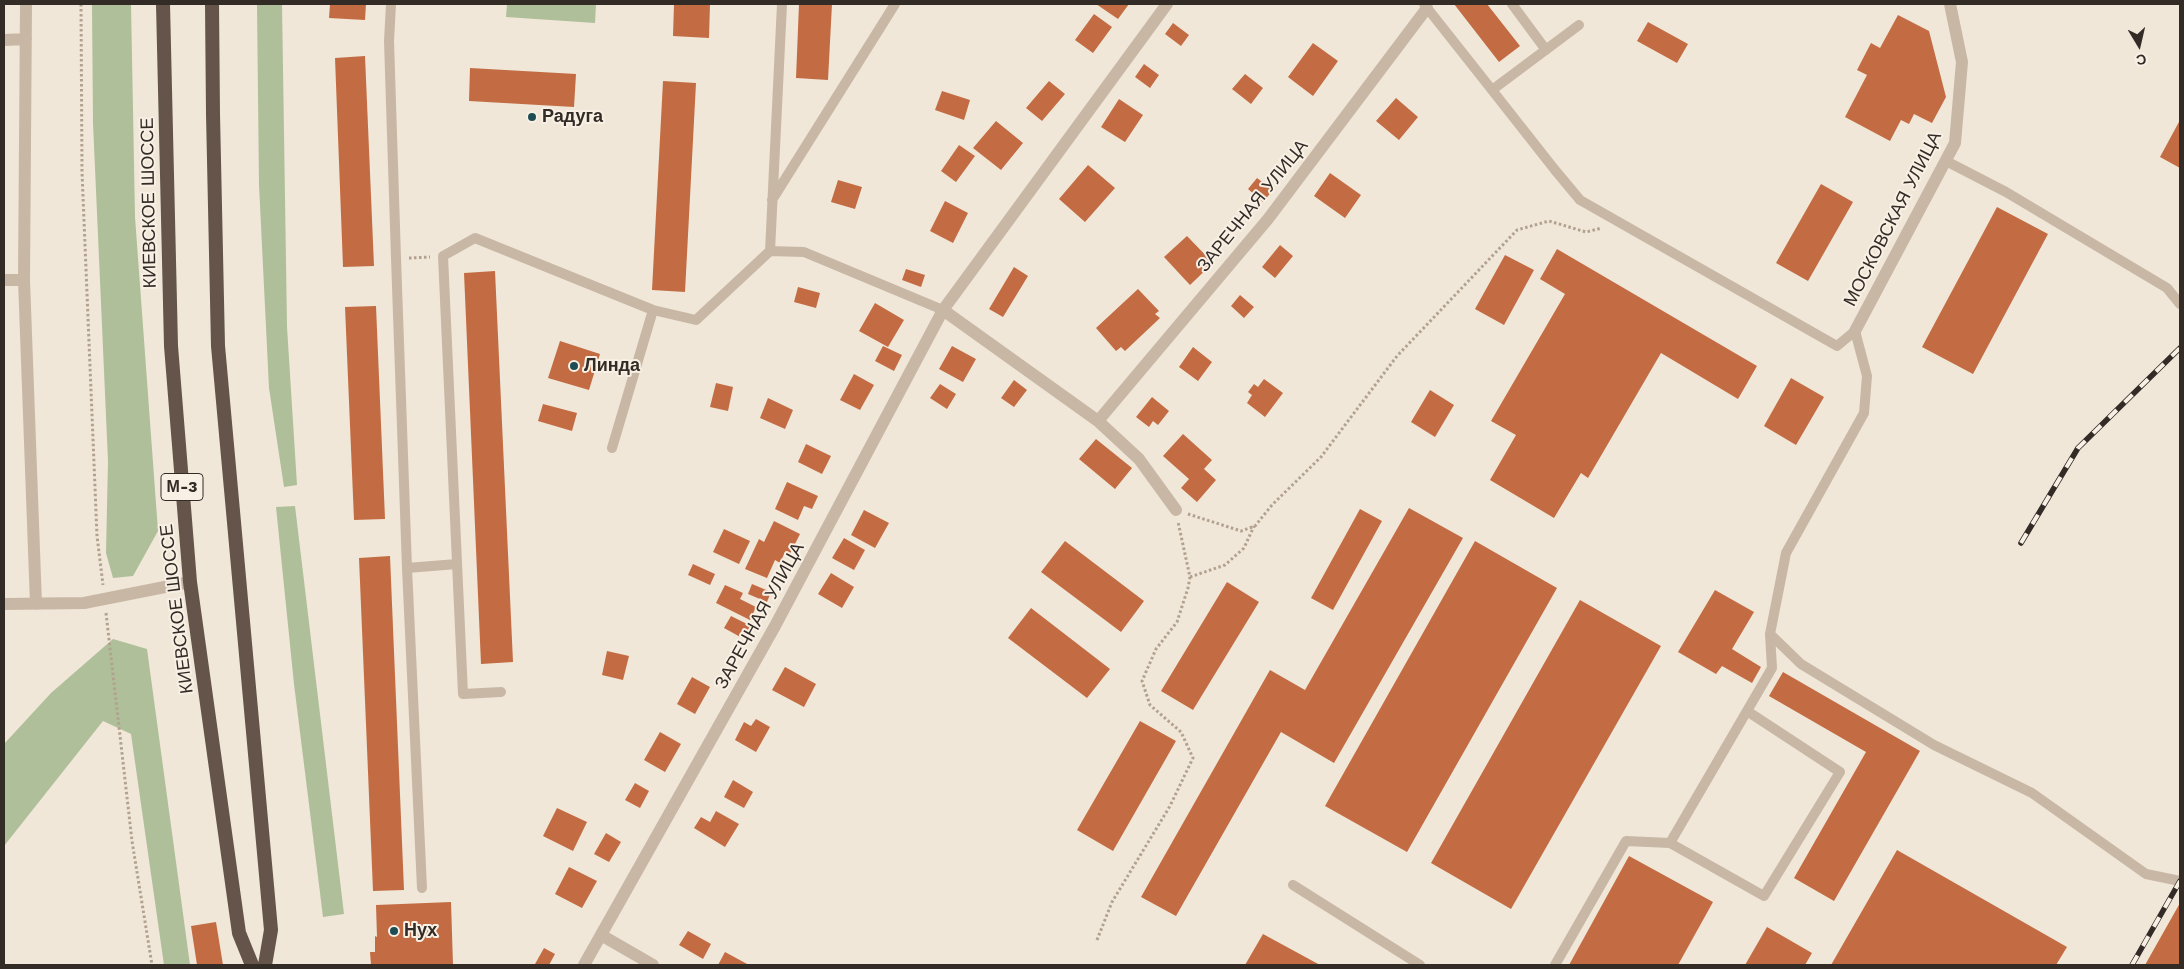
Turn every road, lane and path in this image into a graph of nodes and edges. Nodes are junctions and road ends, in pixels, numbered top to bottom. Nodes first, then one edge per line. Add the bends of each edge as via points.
1 (26, 4) edge
2 (81, 4) edge
3 (163, 4) edge
4 (212, 4) edge
5 (391, 4) edge
6 (782, 4) edge
7 (895, 4) edge
8 (1166, 4) edge
9 (1950, 4) edge
10 (1426, 6) edge
11 (1518, 6) edge
12 (1579, 25) dead end
13 (26, 39) junction
14 (4, 40) edge
15 (1546, 50) junction
16 (1492, 90) junction
17 (1946, 161) junction
18 (772, 201) junction
19 (1621, 224) junction
20 (770, 252) junction
21 (443, 256) junction
22 (396, 258) junction
23 (4, 280) edge
24 (24, 280) junction
25 (2180, 304) edge
26 (653, 310) junction
27 (943, 310) junction
28 (1855, 331) junction
29 (1098, 421) junction
30 (612, 448) dead end
31 (1176, 510) junction
32 (1255, 526) junction
33 (457, 564) junction
34 (407, 568) junction
35 (1190, 577) junction
36 (190, 582) junction
37 (105, 599) junction
38 (4, 604) edge
39 (36, 604) junction
40 (1770, 634) junction
41 (501, 692) dead end
42 (1747, 711) junction
43 (1670, 843) junction
44 (2180, 881) edge
45 (1293, 885) dead end
46 (422, 888) dead end
47 (601, 934) junction
48 (1097, 940) dead end
49 (152, 965) edge
50 (252, 965) edge
51 (265, 965) edge
52 (584, 965) edge
53 (653, 965) edge
54 (1420, 965) edge
55 (1554, 965) edge

1 - 13 street
2 - 37 path via 82,181 97,536
3 - 36 highway, КИЕВСКОЕ ШОССЕ / М-3 via 171,346
4 - 51 highway via 218,346 271,930
5 - 22 lane via 389,41
6 - 18 lane
7 - 18 lane
8 - 27 street, ЗАРЕЧНАЯ УЛИЦА
9 - 17 street, МОСКОВСКАЯ УЛИЦА via 1962,62 1955,143
10 - 16 lane
10 - 29 street, ЗАРЕЧНАЯ УЛИЦА via 1268,219
11 - 15 lane
12 - 15 lane
13 - 14 street
13 - 24 street
15 - 16 lane
16 - 19 lane via 1580,200
17 - 25 lane via 2006,192 2167,288
17 - 28 street, МОСКОВСКАЯ УЛИЦА
18 - 20 lane
19 - 28 lane via 1837,346
19 - 32 path via 1586,232 1549,221 1517,230 1397,356 1321,457 1272,504
20 - 26 lane via 696,320
20 - 27 lane via 804,252
21 - 22 path
21 - 26 lane via 475,238
21 - 33 lane
22 - 34 lane
23 - 24 street
24 - 39 street
26 - 30 lane
27 - 29 street
27 - 47 street, ЗАРЕЧНАЯ УЛИЦА via 775,626
28 - 40 lane via 1867,376 1864,413 1786,553
29 - 31 street via 1139,459
31 - 32 path via 1241,531
31 - 35 path
32 - 35 path via 1244,548 1225,565
33 - 34 lane
33 - 41 lane via 463,694
34 - 46 lane
35 - 48 path via 1176,622 1156,649 1142,681 1150,705 1181,732 1193,758 1170,806 1112,902
36 - 37 street
36 - 50 highway, КИЕВСКОЕ ШОССЕ / М-3 via 239,933
37 - 39 street
37 - 49 path via 132,842
38 - 39 street
40 - 42 lane via 1772,668
40 - 44 lane via 1801,664 1934,745 2032,793 2146,874
42 - 43 lane
42 - 43 lane via 1840,772 1764,896
43 - 55 lane via 1626,841
45 - 54 lane
47 - 52 street, ЗАРЕЧНАЯ УЛИЦА
47 - 53 street

